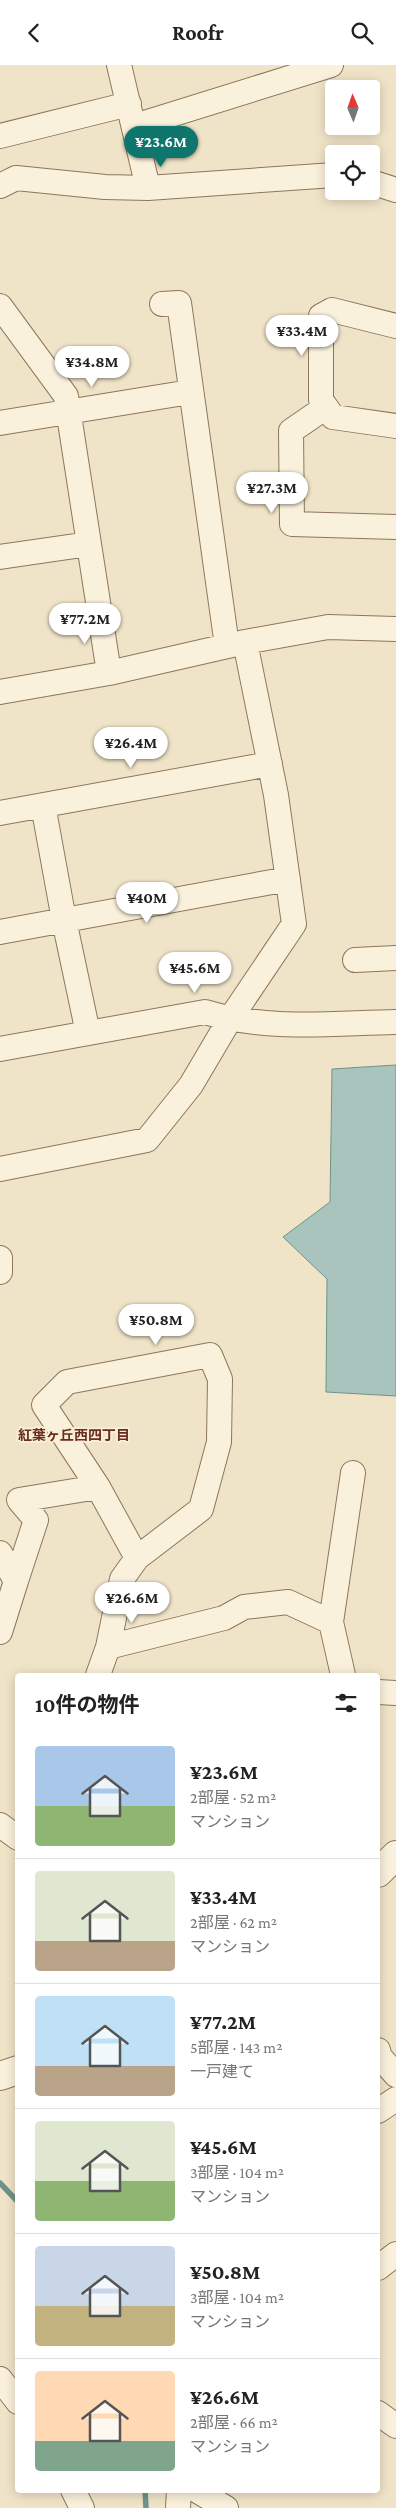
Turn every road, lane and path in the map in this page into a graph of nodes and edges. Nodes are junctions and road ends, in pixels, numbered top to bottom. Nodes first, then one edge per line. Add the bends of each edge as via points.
1 (119, 65) edge
2 (331, 65) edge
3 (132, 115) junction
4 (0, 136) edge
5 (325, 176) edge
6 (380, 185) edge
7 (0, 186) edge
8 (148, 188) junction
9 (396, 189) edge
10 (162, 304) dead end
11 (0, 306) edge
12 (396, 326) edge
13 (8, 330) edge
14 (190, 392) junction
15 (326, 407) junction
16 (68, 411) junction
17 (0, 423) edge
18 (396, 426) edge
19 (396, 527) edge
20 (89, 544) junction
21 (0, 557) edge
22 (396, 629) edge
23 (236, 644) junction
24 (108, 673) junction
25 (0, 692) edge
26 (270, 764) junction
27 (43, 805) junction
28 (0, 813) edge
29 (288, 879) junction
30 (64, 920) junction
31 (0, 932) edge
32 (396, 958) edge
33 (355, 960) dead end
34 (230, 1019) junction
35 (396, 1021) edge
36 (88, 1033) junction
37 (0, 1049) edge
38 (0, 1169) edge
39 (0, 1258) edge
40 (0, 1271) edge
41 (353, 1473) dead end
42 (98, 1487) junction
43 (0, 1553) edge
44 (137, 1558) junction
45 (16, 1581) junction
46 (331, 1622) junction
47 (0, 1631) edge
48 (108, 1647) junction
49 (99, 1673) edge
50 (343, 1673) edge
51 (380, 1692) edge
52 (396, 1693) edge
53 (0, 1825) edge
54 (15, 1836) edge
55 (396, 1855) edge
56 (380, 1871) edge
57 (380, 2057) edge
58 (15, 2071) edge
59 (396, 2075) edge
60 (0, 2076) edge
61 (396, 2099) edge
62 (380, 2110) edge
63 (396, 2255) edge
64 (380, 2267) edge
65 (0, 2379) edge
66 (15, 2398) edge
67 (380, 2414) edge
68 (396, 2426) edge
69 (74, 2493) edge
70 (179, 2493) edge
71 (201, 2493) edge
72 (82, 2508) edge
73 (178, 2508) edge
74 (226, 2508) edge

1 - 3 street
2 - 3 street
3 - 4 street
3 - 8 street
5 - 8 street
6 - 9 street
7 - 8 street via 16,178
10 - 14 street via 178,303
11 - 13 street
12 - 15 street via 332,310 322,316 321,401
13 - 16 street via 66,397
14 - 16 street
14 - 23 street
15 - 18 street via 333,417
15 - 19 street via 291,431 292,524
16 - 17 street
16 - 20 street
20 - 21 street
20 - 24 street
22 - 23 street via 328,627
23 - 24 street
23 - 26 street
24 - 25 street
26 - 27 street
26 - 29 street
27 - 28 street
27 - 30 street
29 - 30 street
29 - 34 street via 294,925
30 - 31 street
30 - 36 street
32 - 33 street
34 - 35 street via 260,1024
34 - 36 street via 205,1012
34 - 38 street via 191,1085 147,1139
36 - 37 street
39 - 40 street
41 - 46 street
42 - 44 street
42 - 44 street via 44,1405 67,1382 210,1355 220,1379 219,1442 201,1509
42 - 45 street via 19,1499 36,1520
43 - 45 street
44 - 48 street via 122,1579
45 - 47 street
46 - 48 street via 288,1602 244,1607 224,1617
46 - 50 street
48 - 49 street
51 - 52 street
53 - 54 street
55 - 56 street
57 - 59 street
58 - 60 street
61 - 62 street
63 - 64 street
65 - 66 street
67 - 68 street
69 - 72 street
70 - 73 street
71 - 74 street

